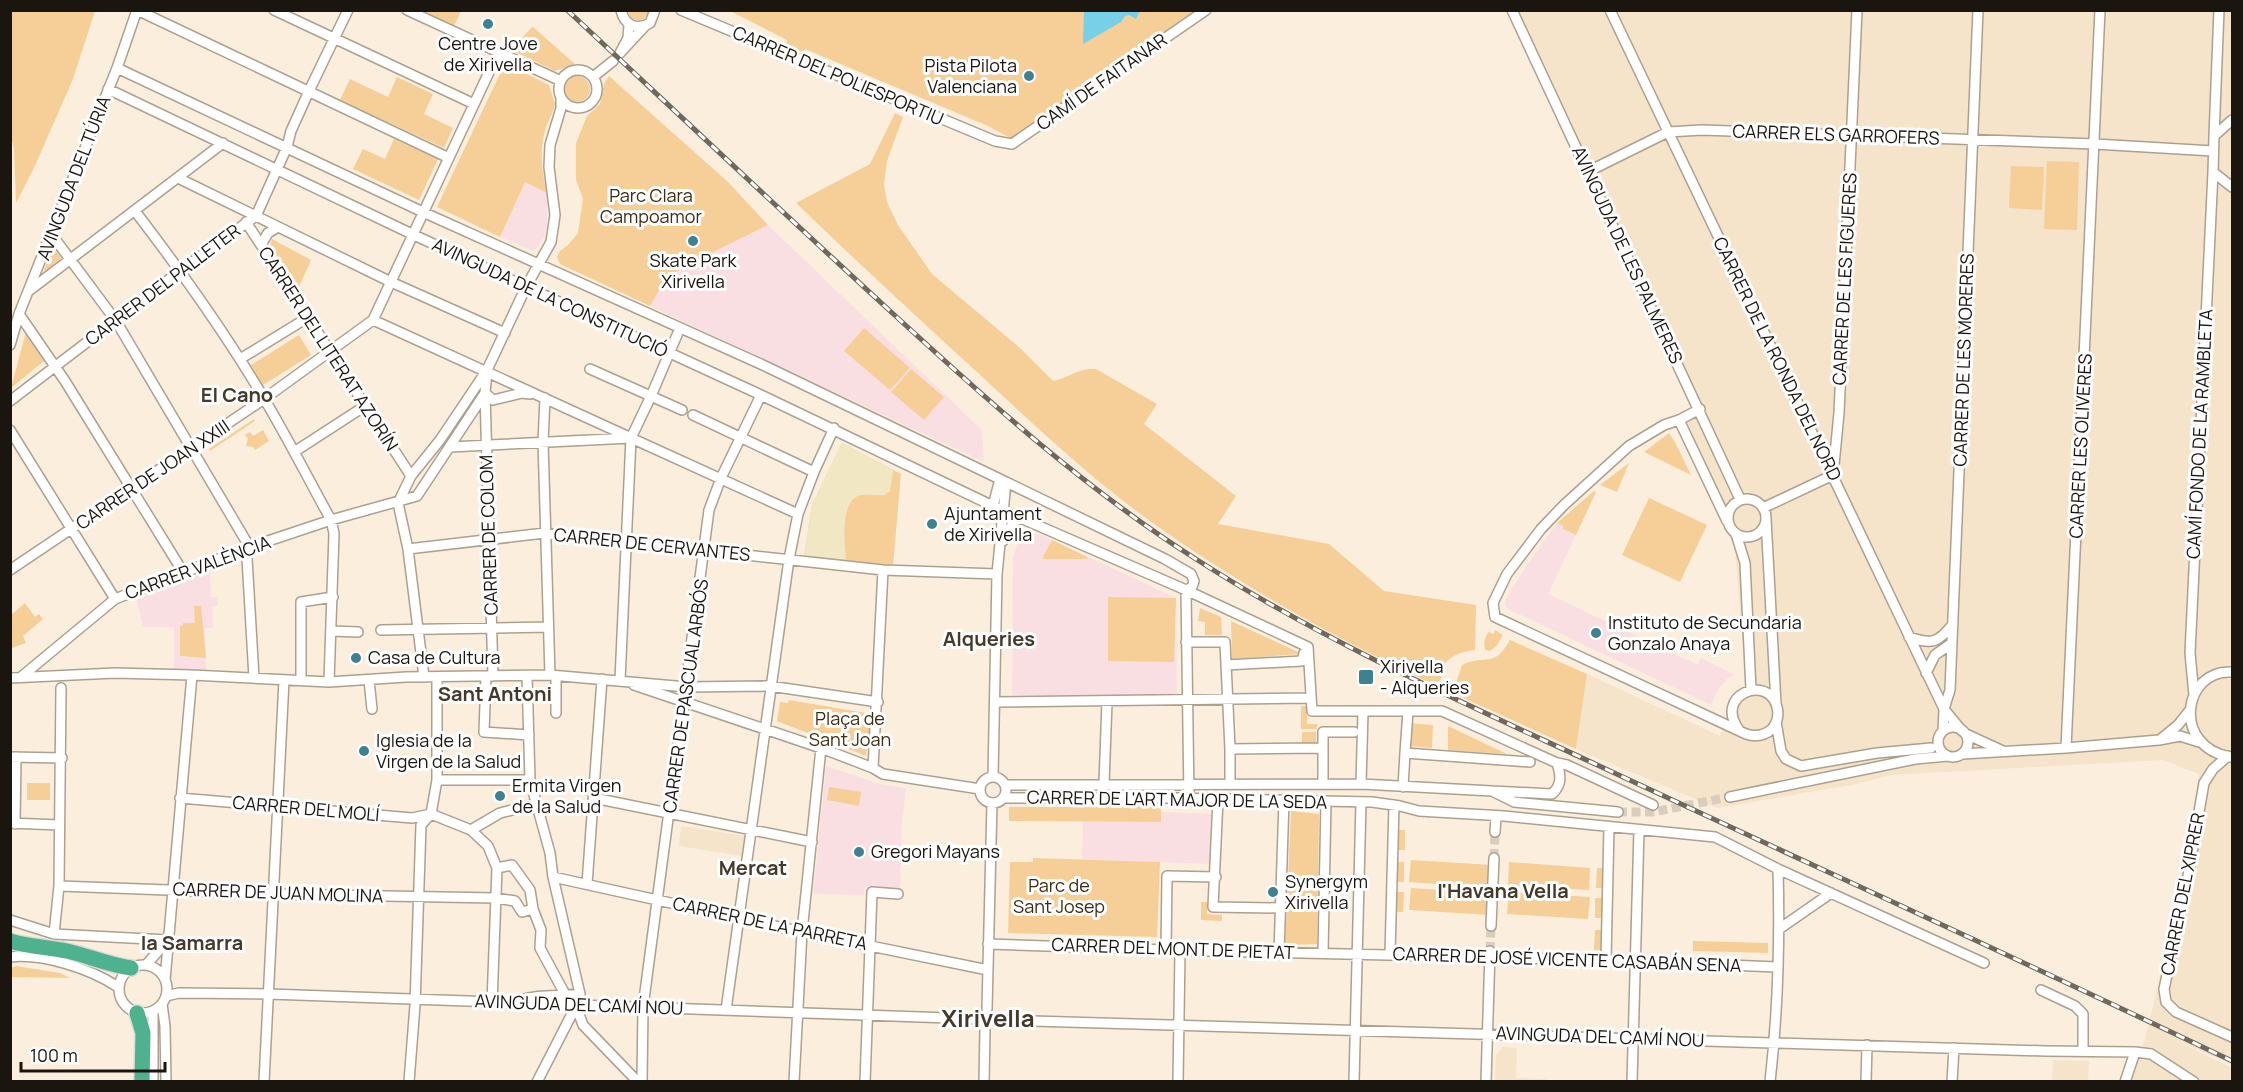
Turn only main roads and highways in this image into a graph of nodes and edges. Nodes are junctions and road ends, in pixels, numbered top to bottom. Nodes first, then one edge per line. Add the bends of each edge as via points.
1 (10, 941) edge
2 (138, 966) road end
3 (145, 1012) road end
4 (142, 1082) edge

1 - 2 highway via 115,966
3 - 4 highway

